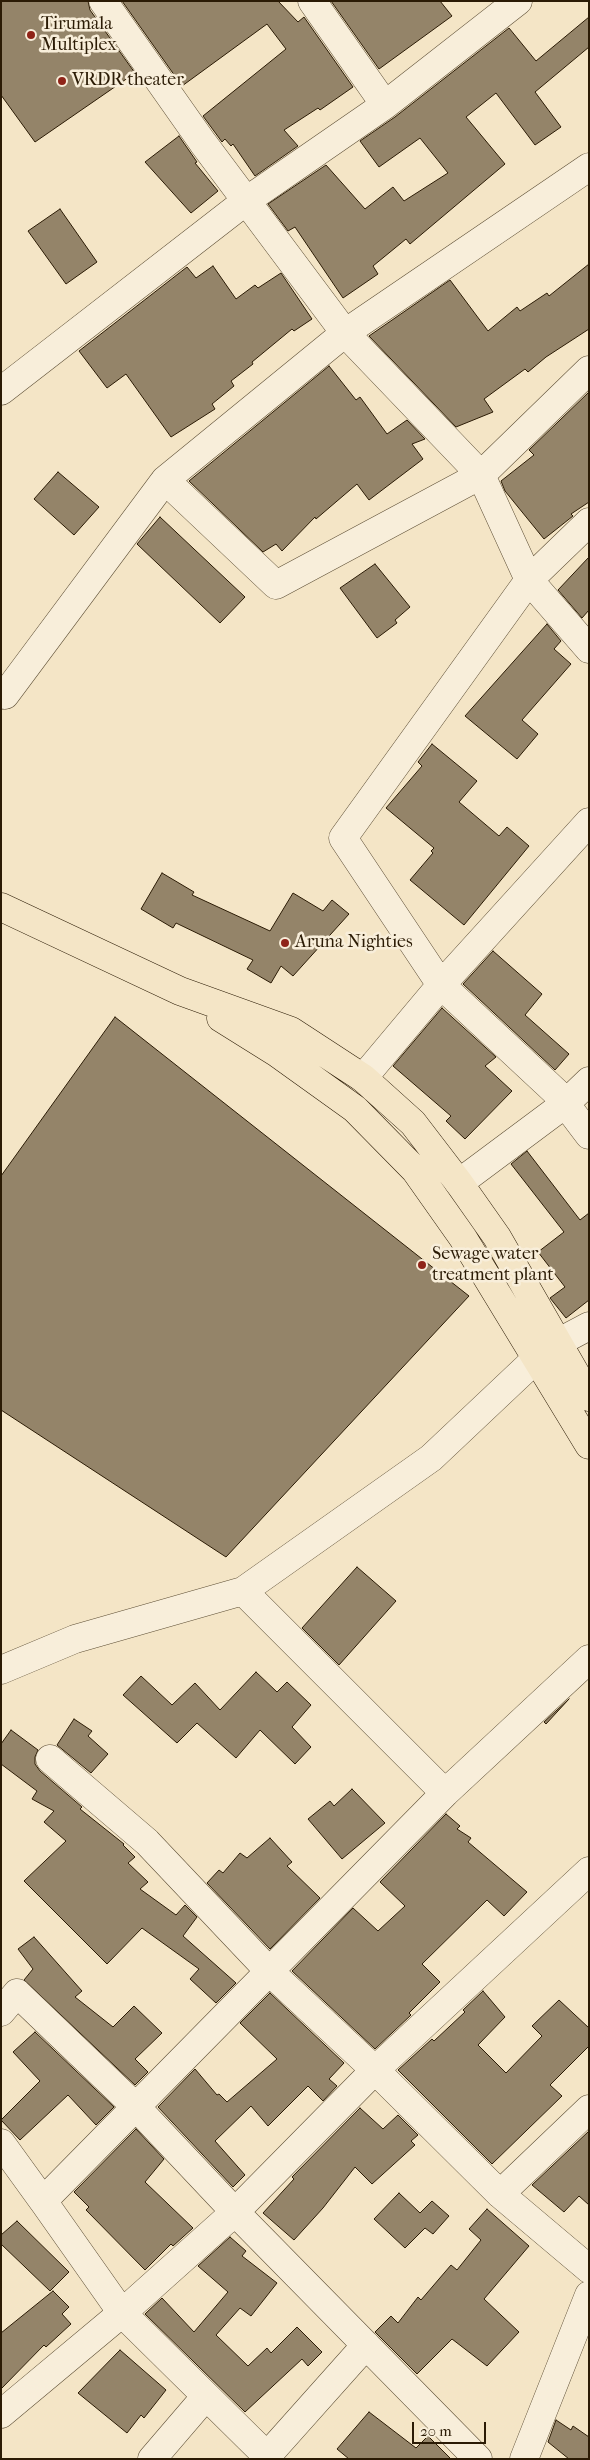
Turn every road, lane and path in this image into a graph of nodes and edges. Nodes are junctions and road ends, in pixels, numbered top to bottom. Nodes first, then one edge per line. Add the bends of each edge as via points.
1 (103, 1) edge
2 (312, 1) edge
3 (518, 1) edge
4 (385, 106) junction
5 (589, 167) edge
6 (246, 201) junction
7 (345, 334) junction
8 (589, 370) edge
9 (1, 391) edge
10 (481, 475) junction
11 (165, 480) junction
12 (589, 522) edge
13 (529, 580) junction
14 (589, 649) edge
15 (5, 694) dead end
16 (589, 822) edge
17 (1, 907) edge
18 (441, 985) junction
19 (174, 989) junction
20 (363, 1078) junction
21 (589, 1081) edge
22 (565, 1104) junction
23 (589, 1135) edge
24 (459, 1183) junction
25 (589, 1326) edge
26 (547, 1351) junction
27 (589, 1397) edge
28 (589, 1445) edge
29 (243, 1591) junction
30 (589, 1659) edge
31 (1, 1670) edge
32 (50, 1759) dead end
33 (445, 1793) junction
34 (589, 1871) edge
35 (270, 1972) junction
36 (1, 2012) edge
37 (375, 2070) junction
38 (137, 2108) junction
39 (589, 2109) edge
40 (1, 2143) edge
41 (500, 2194) junction
42 (43, 2201) junction
43 (235, 2212) junction
44 (589, 2268) edge
45 (589, 2295) edge
46 (122, 2313) junction
47 (366, 2345) junction
48 (206, 2396) junction
49 (1, 2414) edge
50 (252, 2453) edge
51 (152, 2459) edge
52 (478, 2459) edge
53 (524, 2459) edge

1 - 6 street
2 - 4 street
3 - 4 street
4 - 6 street
5 - 7 street
6 - 7 street
6 - 9 street
7 - 10 street
7 - 11 street
8 - 10 street
10 - 11 street via 276,585
10 - 13 street
11 - 15 street
12 - 13 street
13 - 14 street
13 - 18 street via 343,838
16 - 18 street
17 - 19 main road
18 - 20 street
18 - 22 street
19 - 20 main road via 291,1030
19 - 26 main road via 277,1053 362,1116 415,1170
20 - 24 main road via 413,1123
21 - 22 street
22 - 23 street
22 - 24 street
24 - 26 main road via 497,1237
25 - 26 street
26 - 27 main road
26 - 28 main road
26 - 29 street via 431,1458
29 - 31 street via 75,1640
29 - 33 street
30 - 33 street
32 - 35 street via 147,1842
33 - 35 street
34 - 37 street
35 - 37 street
35 - 38 street
36 - 38 street via 17,1993
37 - 41 street
37 - 43 street
38 - 42 street
38 - 43 street
39 - 41 street
40 - 42 street
41 - 44 street
42 - 46 street
43 - 46 street
43 - 47 street
45 - 53 street
46 - 48 street
46 - 49 street
47 - 50 street via 267,2456
47 - 52 street
48 - 50 street
48 - 51 street

